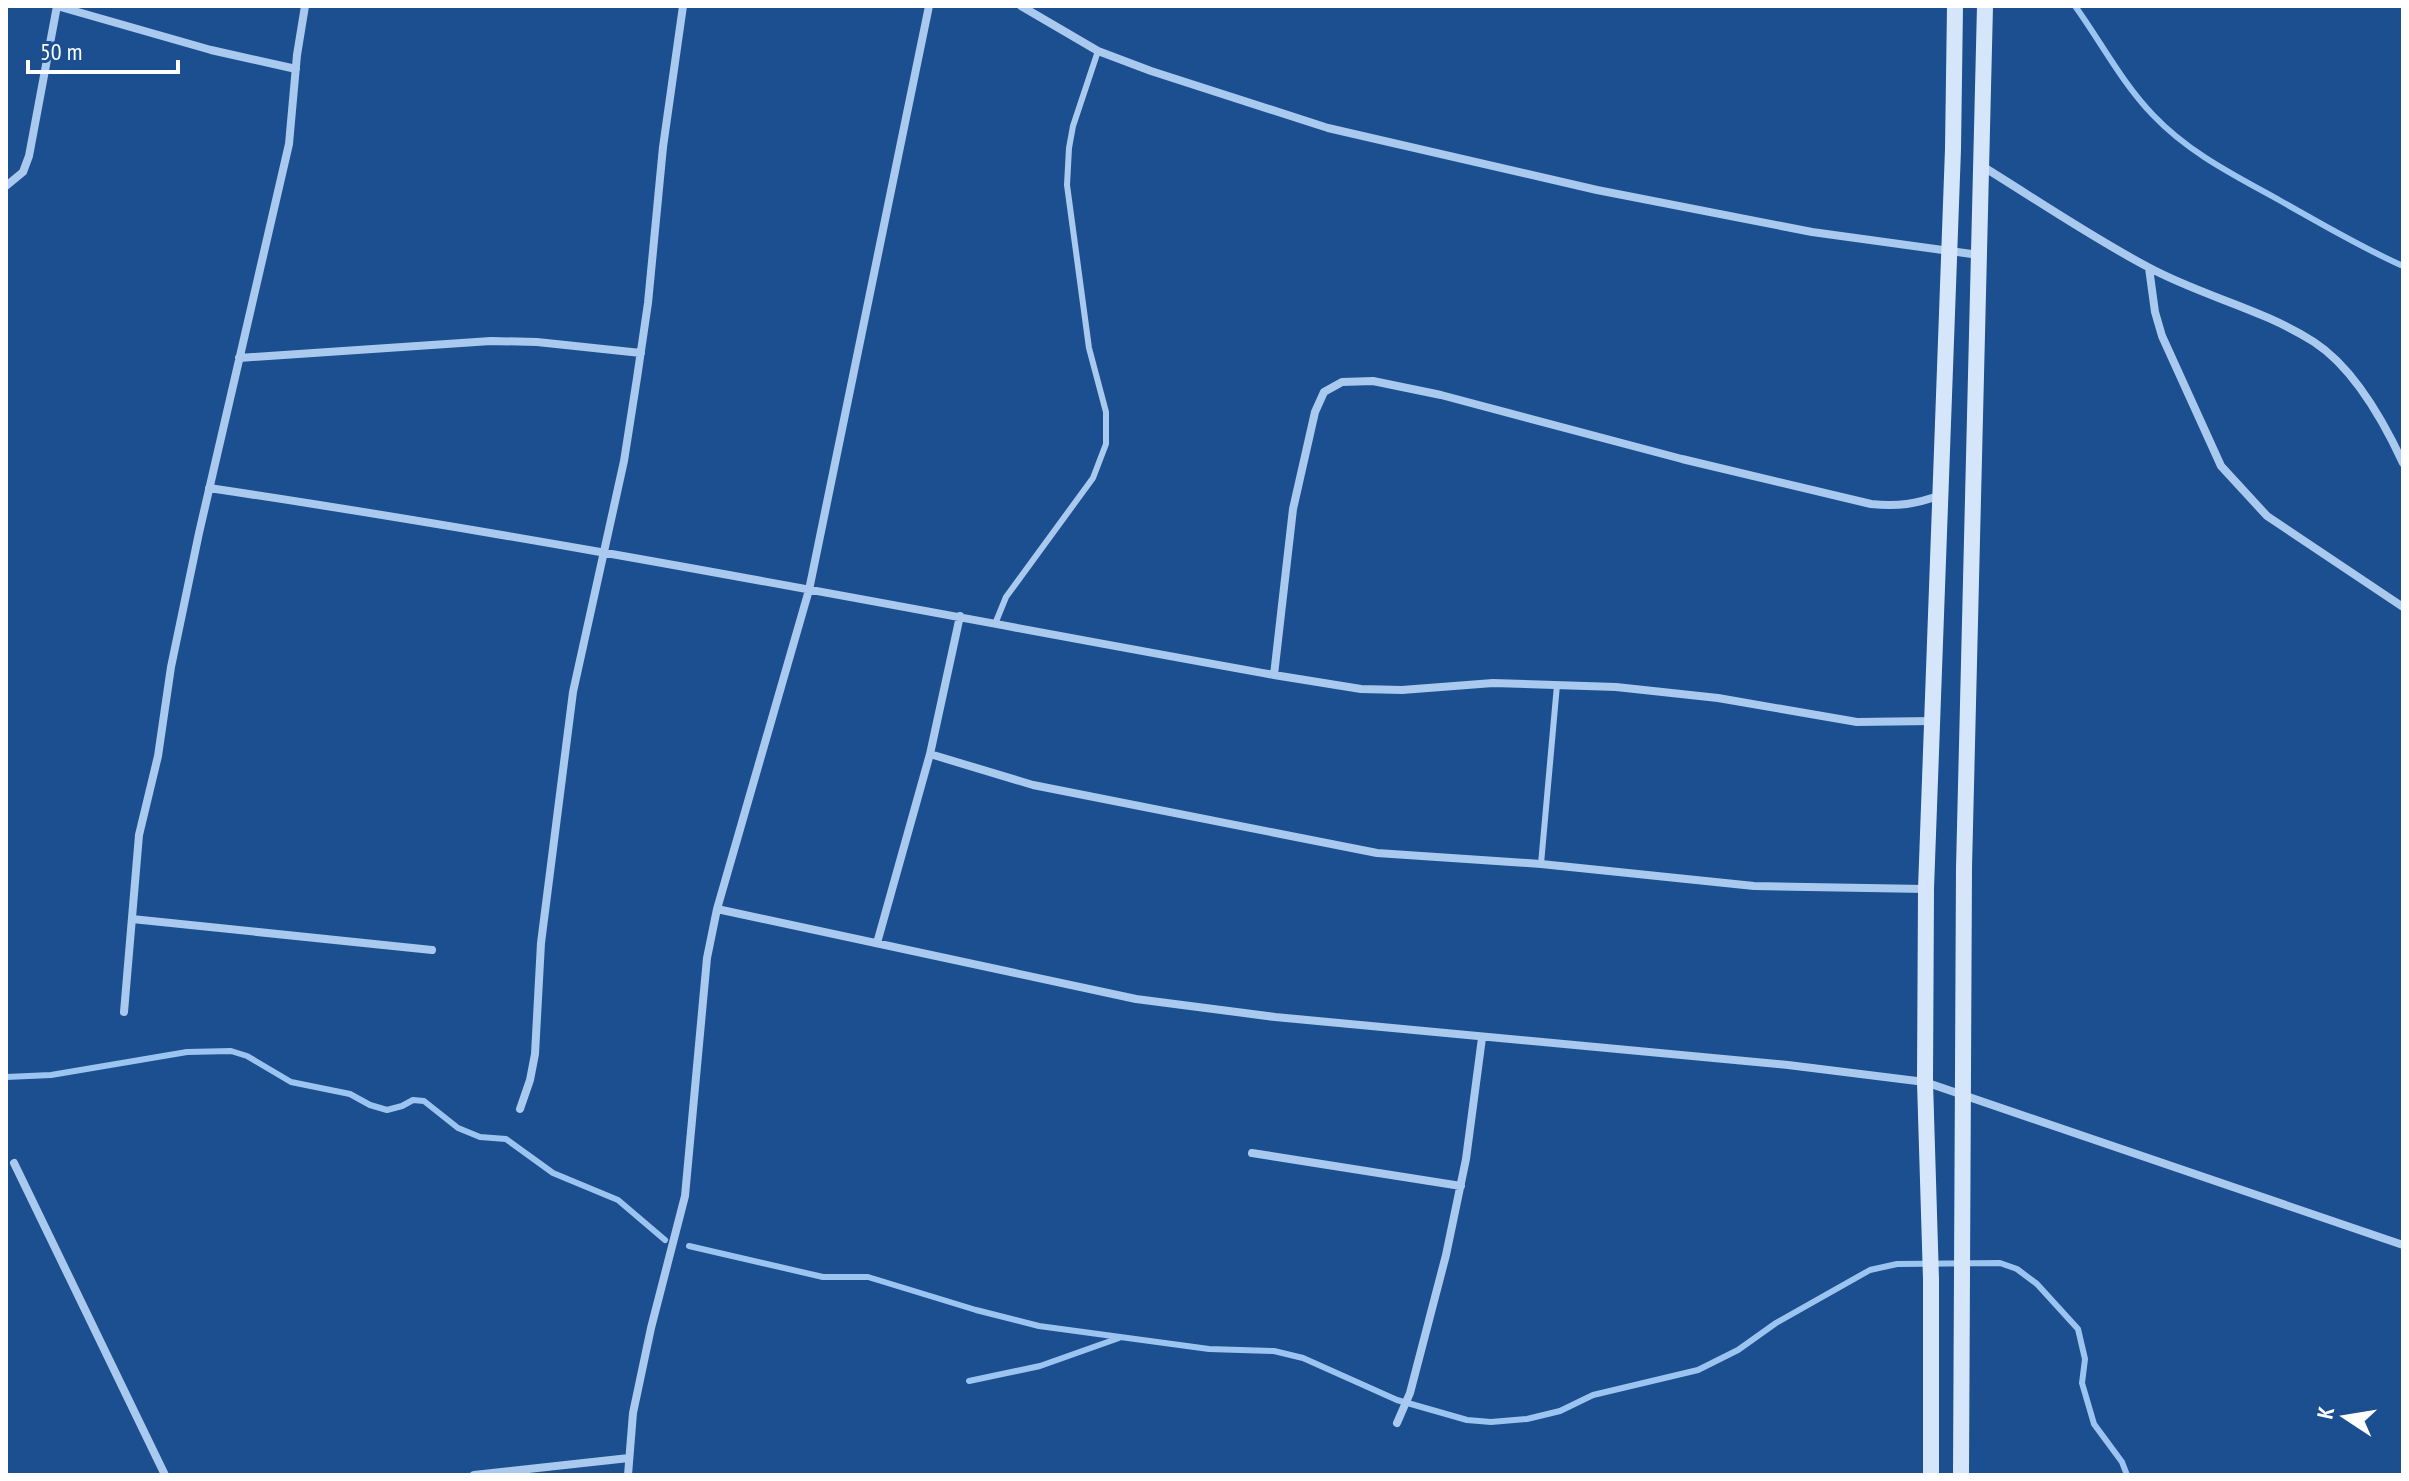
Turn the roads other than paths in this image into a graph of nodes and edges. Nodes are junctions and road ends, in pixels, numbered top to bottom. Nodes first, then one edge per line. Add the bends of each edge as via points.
1 (305, 6) edge
2 (683, 6) edge
3 (929, 6) edge
4 (1021, 6) edge
5 (1955, 6) edge
6 (1985, 6) edge
7 (1098, 51) junction
8 (296, 69) junction
9 (1982, 166) junction
10 (6, 186) edge
11 (1949, 252) junction
12 (1979, 255) junction
13 (2149, 268) junction
14 (641, 353) junction
15 (239, 358) junction
16 (2399, 448) edge
17 (2403, 463) edge
18 (209, 488) junction
19 (1942, 495) junction
20 (603, 553) junction
21 (809, 590) junction
22 (2403, 607) edge
23 (960, 616) junction
24 (995, 624) junction
25 (1274, 675) junction
26 (1557, 685) junction
27 (1932, 721) junction
28 (930, 754) junction
29 (1541, 864) junction
30 (1926, 889) junction
31 (717, 909) junction
32 (132, 919) junction
33 (877, 943) junction
34 (432, 950) dead end
35 (124, 1012) dead end
36 (1482, 1038) junction
37 (1925, 1082) junction
38 (1962, 1094) junction
39 (520, 1109) dead end
40 (1252, 1153) dead end
41 (14, 1163) dead end
42 (1461, 1186) junction
43 (2403, 1245) edge
44 (1397, 1423) dead end
45 (629, 1458) junction
46 (165, 1475) edge
47 (474, 1475) edge
48 (628, 1475) edge
49 (1931, 1475) edge
50 (1961, 1475) edge

1 - 8 street
2 - 14 street
3 - 21 street
4 - 7 street
5 - 11 main road
6 - 9 main road
7 - 11 street via 1328,128 1612,193
7 - 24 lane via 1073,126 1067,185 1089,348 1106,412 1106,444 1093,478 1006,597
8 - 10 street via 57,6 29,156 23,172
8 - 15 street via 289,144
9 - 12 main road
9 - 13 street
11 - 12 street
11 - 19 main road
12 - 38 main road
13 - 16 street via 2316,343 2340,363
13 - 22 street via 2162,336 2221,466 2267,516
14 - 15 street via 491,341
14 - 20 street
15 - 18 street
16 - 17 street
18 - 20 street
18 - 32 street via 139,835
19 - 25 street via 1915,505 1871,504 1441,395 1373,381 1342,382 1324,392 1315,412 1293,509
19 - 27 main road
20 - 21 street
20 - 39 street via 573,692 541,943 535,1054
21 - 23 street
21 - 31 street
23 - 24 street
23 - 28 street
24 - 25 street
25 - 26 street via 1361,689
26 - 27 street via 1718,698 1857,722
26 - 29 lane
27 - 30 main road
28 - 29 street via 1033,785 1377,853
28 - 33 street
29 - 30 street via 1754,886
30 - 37 main road
31 - 33 street
31 - 45 street via 707,958 685,1196 651,1328
32 - 34 street
32 - 35 street
33 - 36 street via 1136,999
36 - 37 street
36 - 42 street
37 - 38 street
37 - 49 main road
38 - 43 street
38 - 50 main road
40 - 42 street
41 - 46 street
42 - 44 street via 1410,1393
45 - 47 street
45 - 48 street

